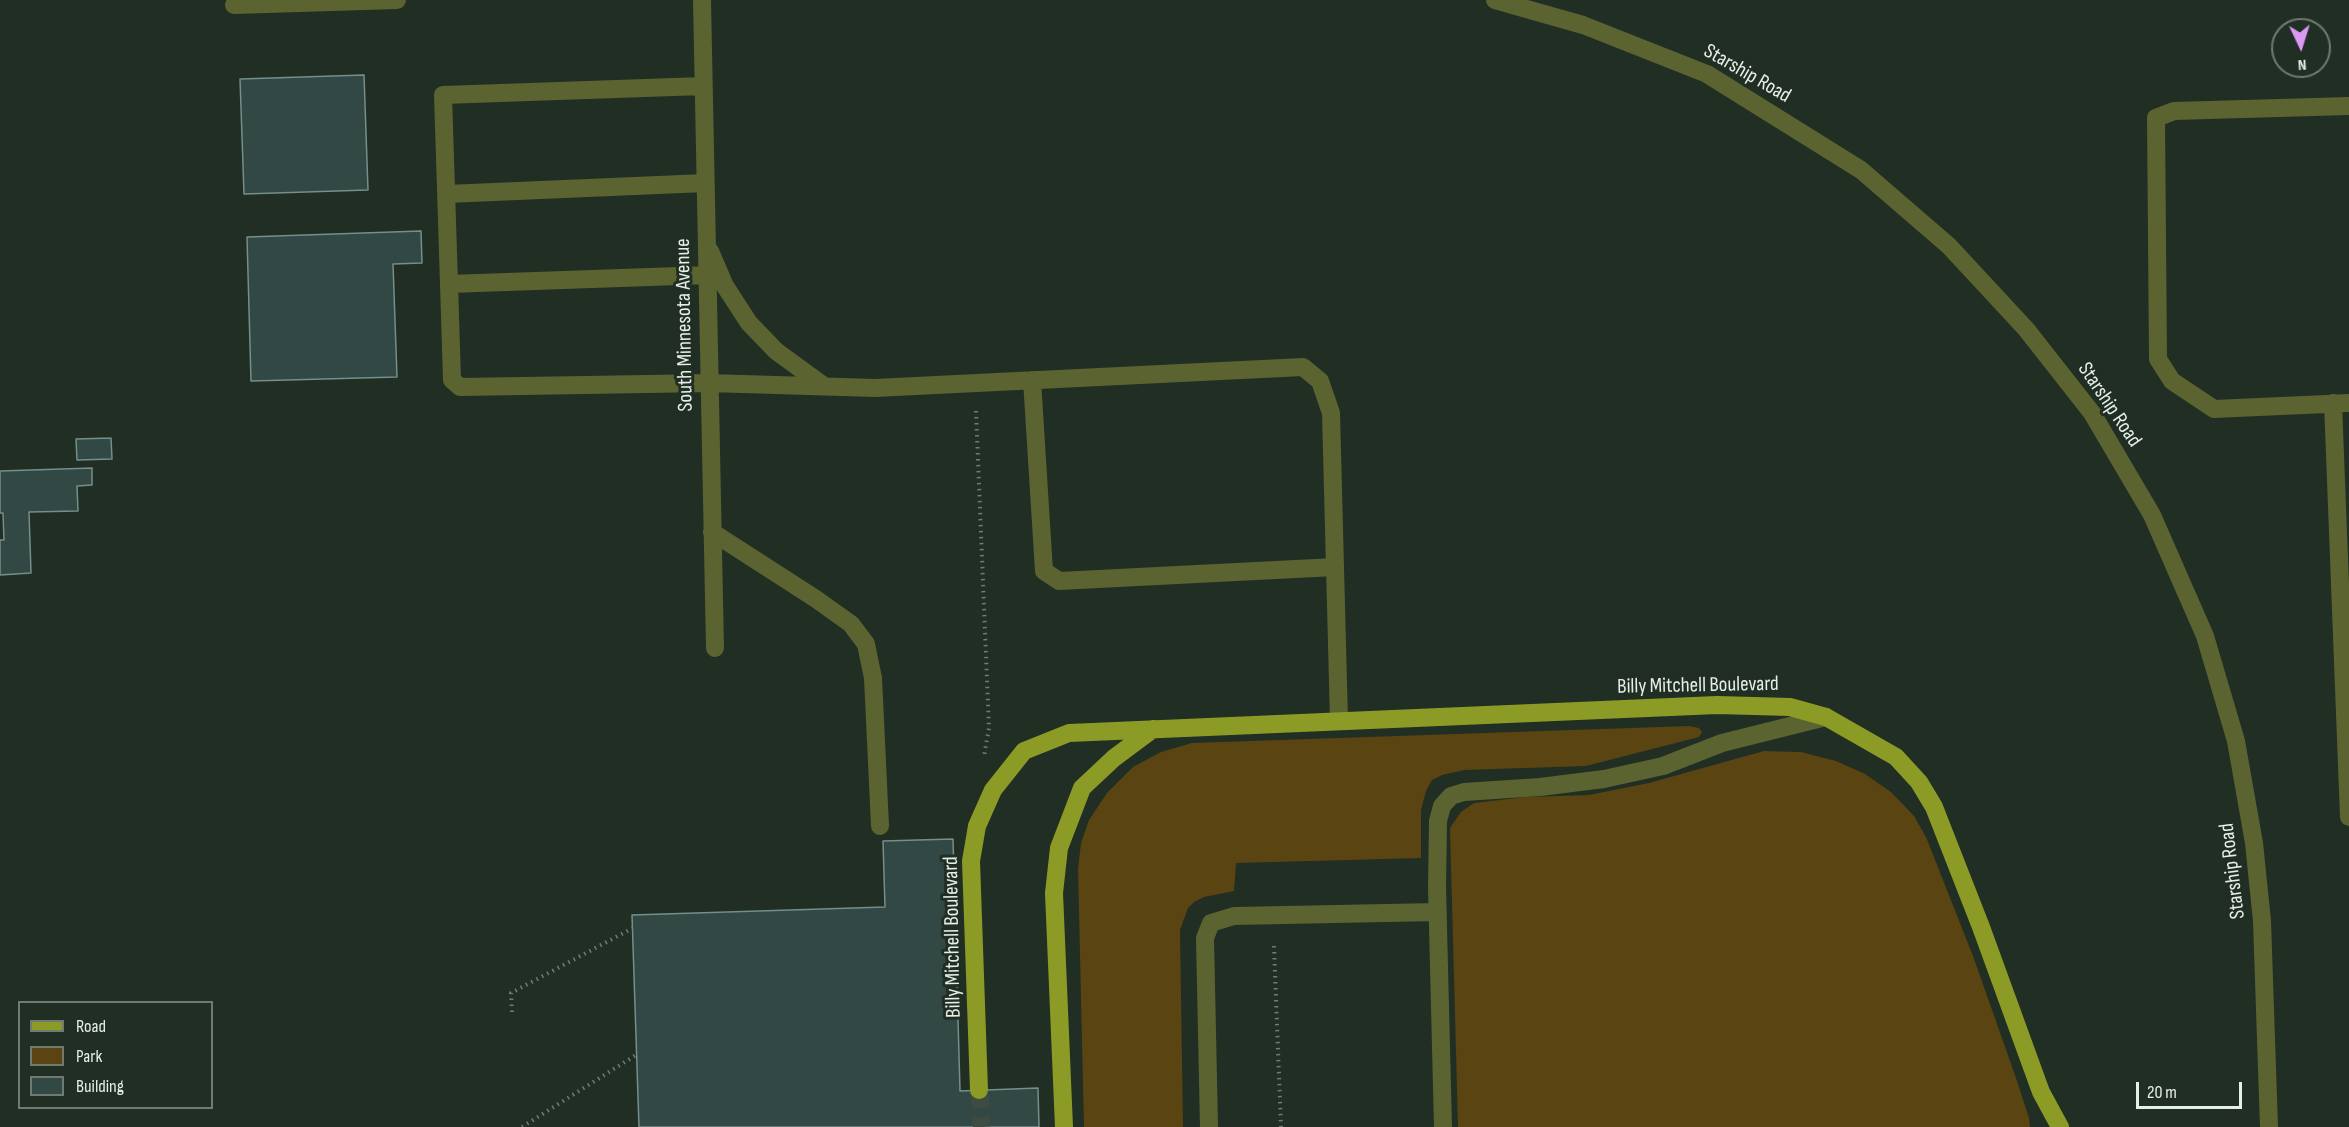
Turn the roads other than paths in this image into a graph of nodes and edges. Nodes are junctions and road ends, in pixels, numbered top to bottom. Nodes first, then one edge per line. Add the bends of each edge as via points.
1 (397, 0) edge
2 (702, 0) edge
3 (1495, 0) edge
4 (234, 5) dead end
5 (703, 86) junction
6 (2349, 106) edge
7 (705, 183) junction
8 (447, 194) junction
9 (706, 241) junction
10 (707, 275) junction
11 (449, 284) junction
12 (1032, 380) junction
13 (709, 383) junction
14 (824, 386) junction
15 (2341, 403) edge
16 (712, 532) junction
17 (1335, 567) junction
18 (715, 648) dead end
19 (1826, 717) junction
20 (1339, 721) junction
21 (1153, 729) junction
22 (2349, 817) edge
23 (880, 826) dead end
24 (1437, 912) junction
25 (980, 1090) tunnel mouth
26 (2041, 1092) junction
27 (1064, 1127) edge
28 (1209, 1127) edge
29 (1443, 1127) edge
30 (2046, 1127) edge
31 (2060, 1127) edge
32 (2269, 1127) edge

1 - 4 street
2 - 5 street, South Minnesota Avenue
3 - 32 street, Starship Road via 1583,25 1707,74 1861,170 1949,246 2026,329 2092,413 2152,515 2205,636 2236,741 2254,843 2262,921
5 - 7 street, South Minnesota Avenue
5 - 8 street via 443,95
6 - 15 street via 2174,111 2156,118 2158,359 2172,381 2214,409
7 - 8 street
7 - 9 street, South Minnesota Avenue
8 - 11 street
9 - 10 street, South Minnesota Avenue
9 - 14 street via 725,286 748,323 776,351
10 - 11 street
10 - 13 street, South Minnesota Avenue
11 - 13 street via 452,380 460,387
12 - 14 street
12 - 17 street via 1303,367 1320,381 1330,413
12 - 17 street via 1044,571 1059,581
13 - 14 street
13 - 16 street, South Minnesota Avenue
15 - 22 street
16 - 18 street, South Minnesota Avenue
16 - 23 street via 851,624 866,644 873,678
17 - 20 street
19 - 20 main road, Billy Mitchell Boulevard via 1790,707 1717,705
19 - 24 street via 1722,743 1663,766 1604,779 1451,796 1442,806 1438,821
19 - 26 main road, Billy Mitchell Boulevard via 1896,757 1919,782 1934,807
20 - 21 main road, Billy Mitchell Boulevard
21 - 25 main road, Billy Mitchell Boulevard via 1069,733 1024,751 993,790 977,826 971,861
21 - 27 main road via 1082,788 1059,848 1054,893
24 - 28 street via 1234,916 1211,923 1205,938
24 - 29 street
26 - 30 main road
26 - 31 main road, Billy Mitchell Boulevard

